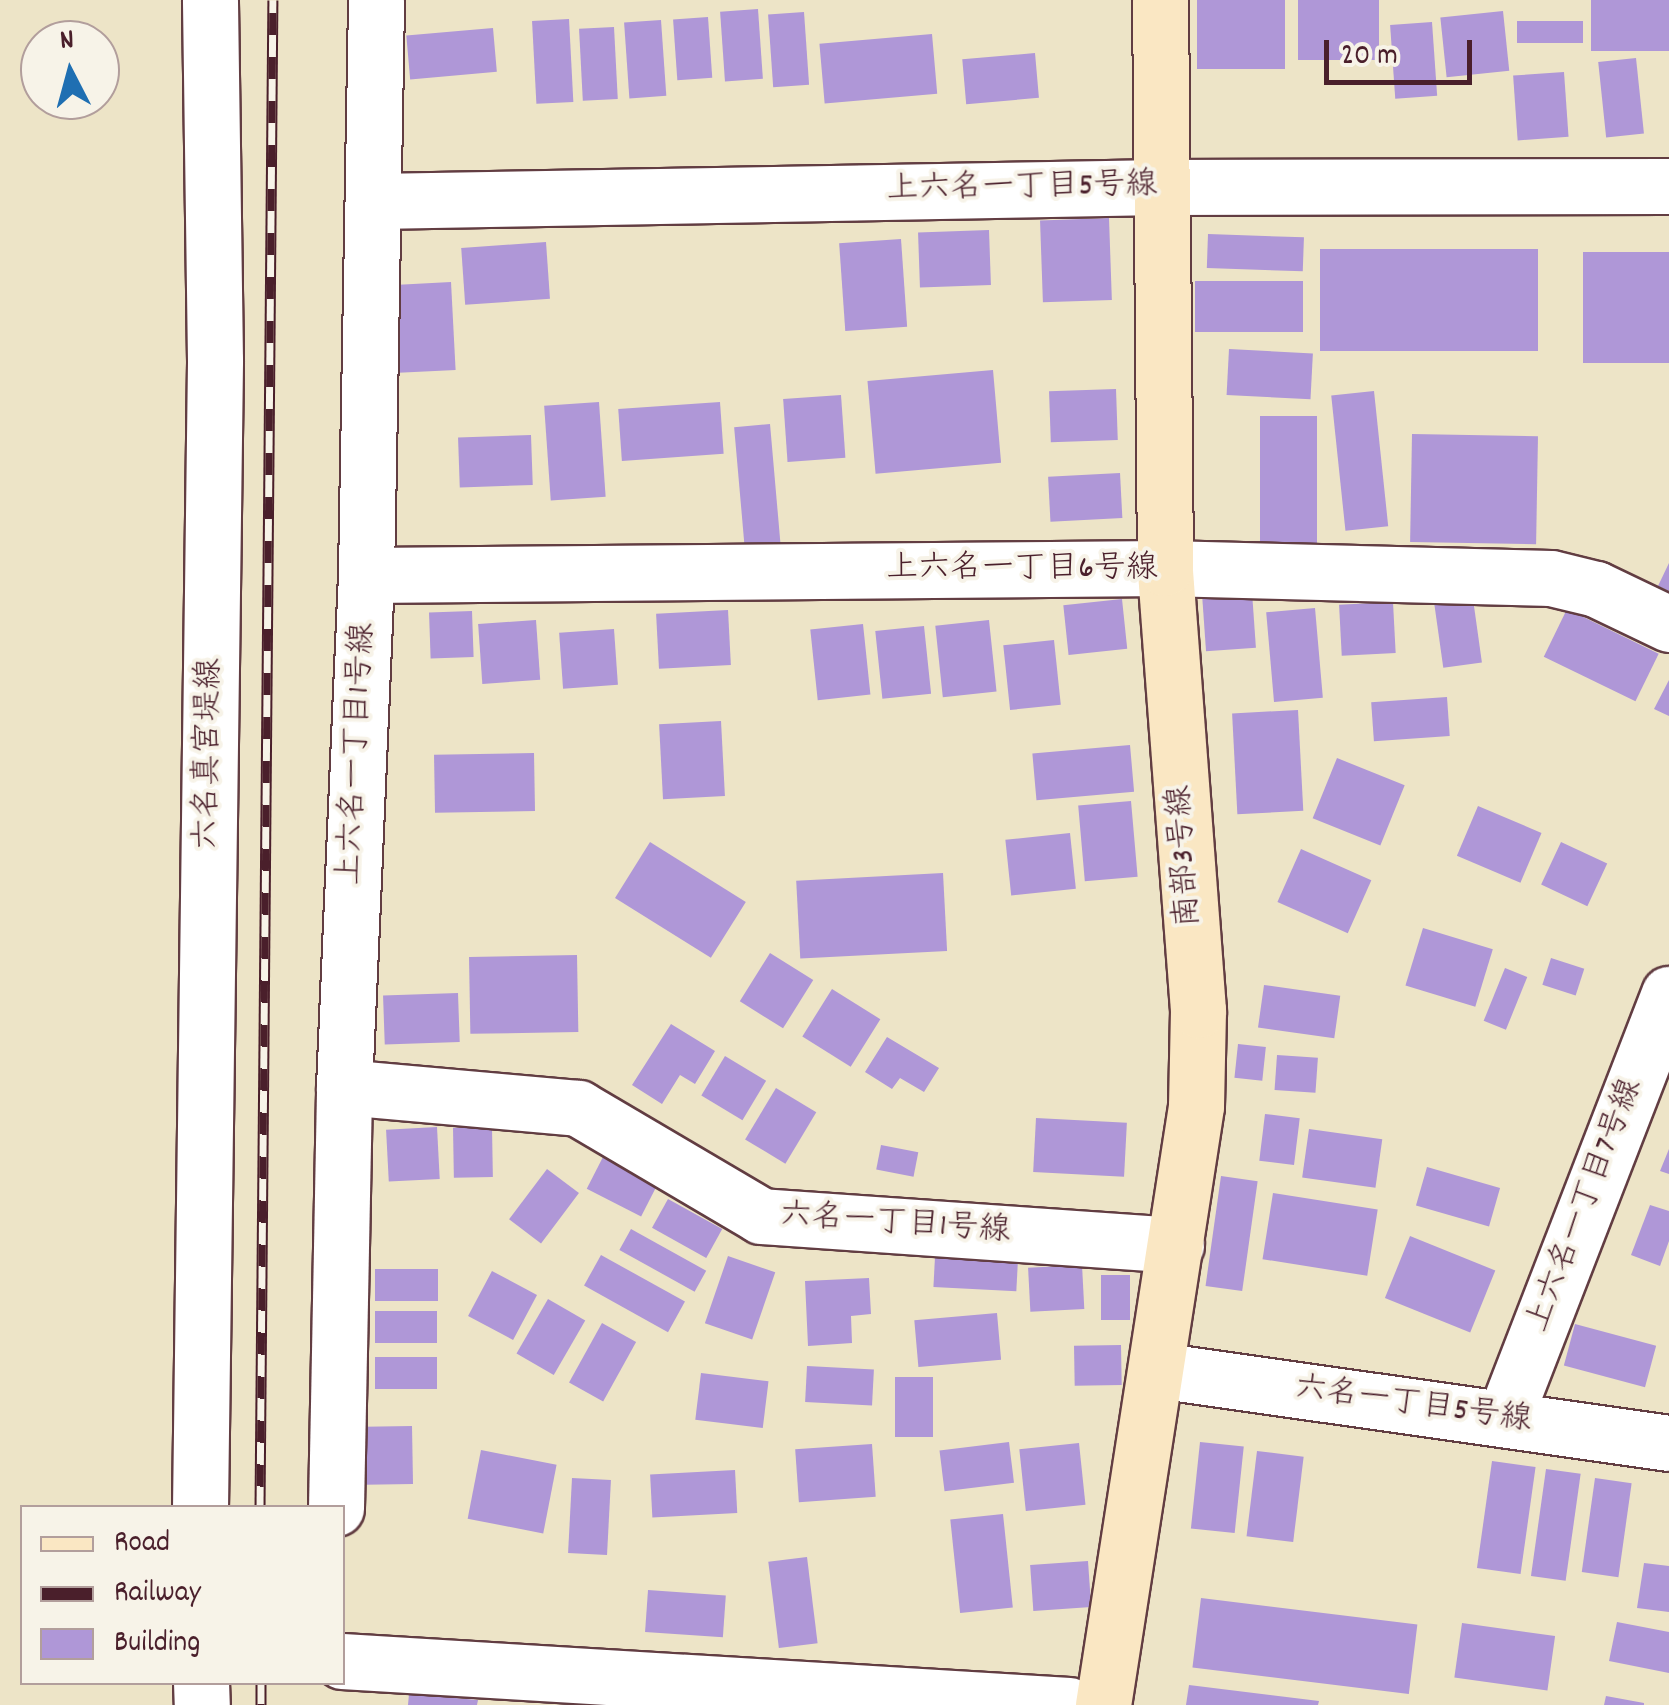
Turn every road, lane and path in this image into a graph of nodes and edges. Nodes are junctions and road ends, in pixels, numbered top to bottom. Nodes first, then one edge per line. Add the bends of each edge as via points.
1 (210, 0) edge
2 (376, 0) edge
3 (1160, 0) edge
4 (1669, 186) edge
5 (1161, 187) junction
6 (375, 201) junction
7 (1165, 568) junction
8 (366, 575) junction
9 (1669, 624) edge
10 (1669, 994) edge
11 (344, 1087) junction
12 (1176, 1244) junction
13 (1157, 1370) junction
14 (1504, 1419) junction
15 (1669, 1443) edge
16 (200, 1505) edge
17 (336, 1505) edge
18 (345, 1664) edge
19 (730, 1695) edge
20 (1069, 1705) edge
21 (1102, 1705) edge

1 - 16 street, 六名真宮堤線 via 214,400
2 - 6 street, 上六名一丁目1号線
3 - 5 street, 南部3号線
4 - 5 street, 上六名一丁目5号線
5 - 6 street, 上六名一丁目5号線
5 - 7 street, 南部3号線
6 - 8 street, 上六名一丁目1号線
7 - 8 street, 上六名一丁目6号線
7 - 9 street, 上六名一丁目6号線 via 1552,578 1596,588
7 - 12 street, 南部3号線 via 1198,1010 1196,1106
8 - 11 street, 上六名一丁目1号線
10 - 14 street, 上六名一丁目7号線
11 - 12 street, 六名一丁目1号線 via 578,1108 761,1216
11 - 17 street, 上六名一丁目1号線
12 - 13 street, 南部3号線
13 - 14 street, 六名一丁目5号線
13 - 21 street, 南部3号線
14 - 15 street, 六名一丁目5号線
18 - 19 street
19 - 20 street

